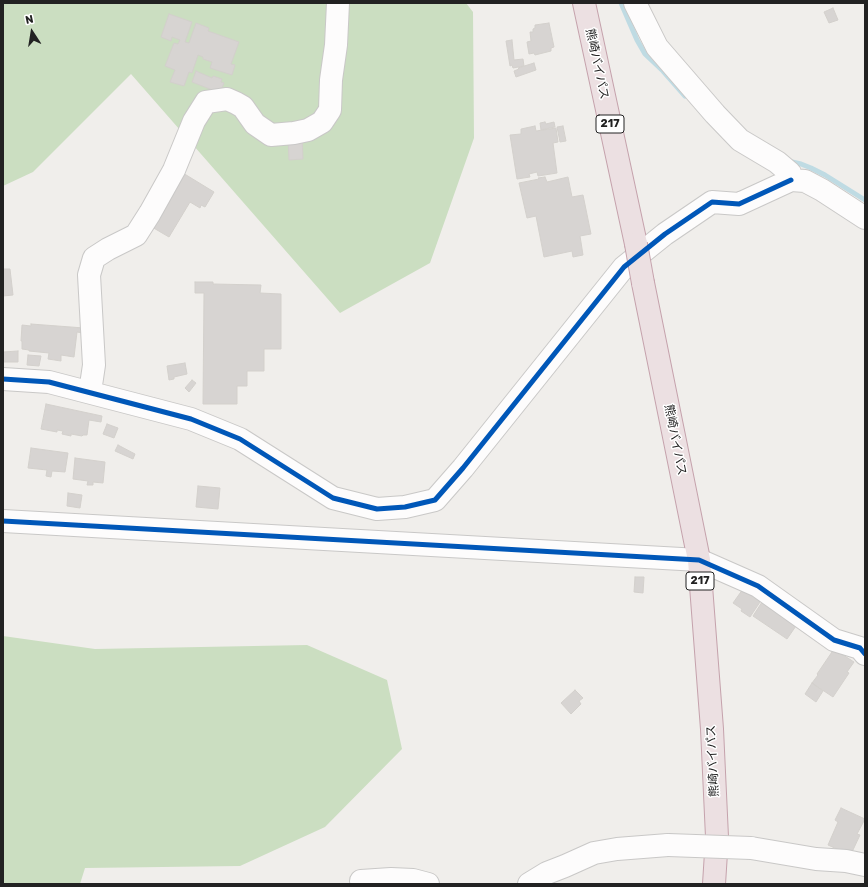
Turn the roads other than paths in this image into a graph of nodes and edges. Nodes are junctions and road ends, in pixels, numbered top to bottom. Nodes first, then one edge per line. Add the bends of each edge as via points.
1 (338, 3) edge
2 (584, 3) edge
3 (635, 3) edge
4 (786, 172) junction
5 (865, 218) edge
6 (3, 379) edge
7 (90, 392) junction
8 (3, 521) edge
9 (699, 560) junction
10 (865, 654) edge
11 (865, 865) edge
12 (361, 881) dead end
13 (428, 884) edge
14 (529, 884) edge
15 (714, 884) edge

1 - 7 street via 330,110 322,122 308,130 271,135 255,124 243,107 236,103 227,99 206,102 194,121 174,170 136,235 94,258 89,275 94,366
2 - 9 highway, 熊崎バイパス / 217, bridge via 636,244
3 - 4 street via 657,47 715,114 740,140
4 - 5 street via 822,190
4 - 7 street via 739,204 712,202 665,234 624,267 435,500 404,507 377,509 333,498 240,439 191,419
6 - 7 street via 50,382
8 - 9 street
9 - 10 street via 758,586 834,640 860,648
9 - 15 highway, 熊崎バイパス / 217 via 717,822
11 - 14 street, bridge via 751,848 668,845 594,853 547,873
12 - 13 street via 391,879

